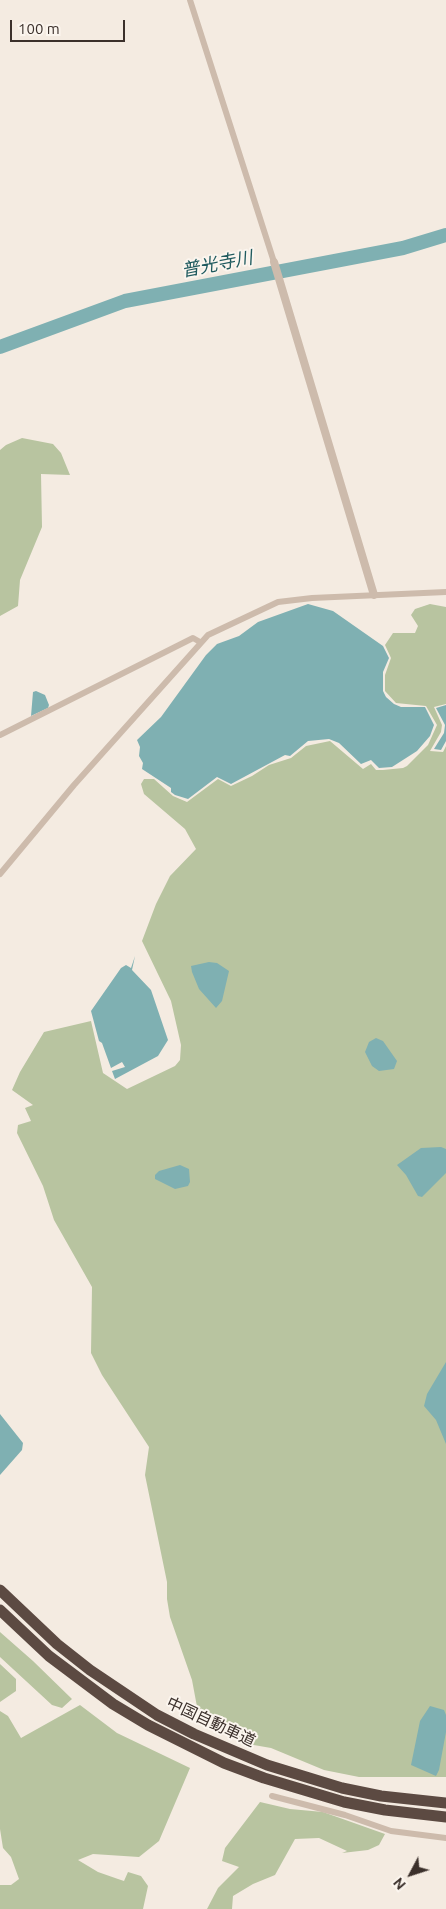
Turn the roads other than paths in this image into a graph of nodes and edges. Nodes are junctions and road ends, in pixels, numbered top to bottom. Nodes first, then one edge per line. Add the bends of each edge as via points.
1 (190, 0) edge
2 (274, 262) joint
3 (446, 592) edge
4 (374, 595) junction
5 (200, 642) junction
6 (0, 735) edge
7 (0, 874) edge
8 (0, 1590) edge
9 (0, 1610) edge
10 (272, 1796) dead end
11 (446, 1803) edge
12 (446, 1817) edge
13 (446, 1838) edge

1 - 2 street
2 - 4 street
3 - 4 street
4 - 5 street via 278,602 234,621
5 - 6 street via 193,638
5 - 7 street
8 - 11 highway, 中国自動車道 via 90,1670 157,1715 194,1734 267,1765 326,1783 381,1796
9 - 12 highway, 中国自動車道 via 49,1656 114,1704 224,1763 344,1802
10 - 13 street via 391,1831

